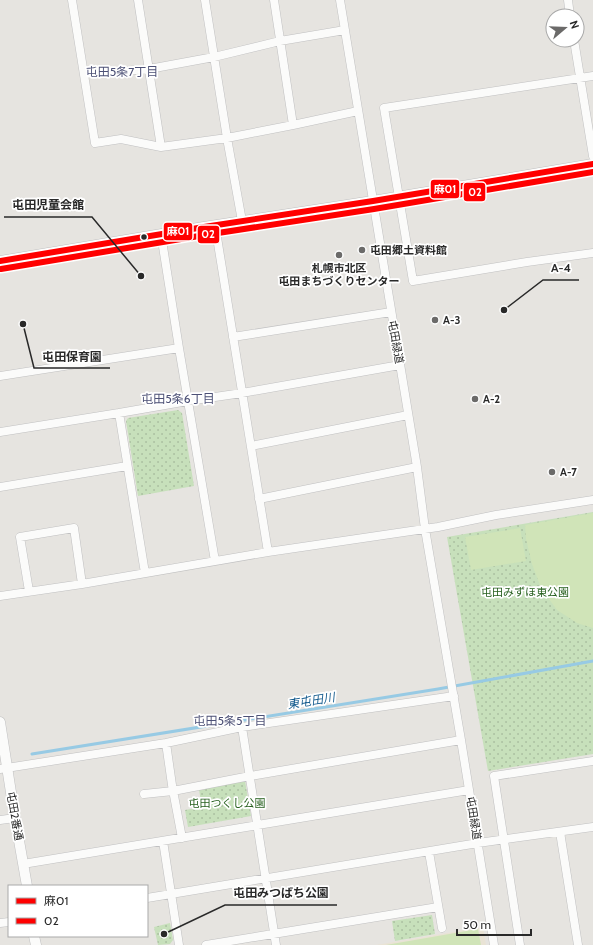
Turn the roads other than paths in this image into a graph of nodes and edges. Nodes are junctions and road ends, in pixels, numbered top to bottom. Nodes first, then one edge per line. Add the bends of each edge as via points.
1 (72, 0) edge
2 (138, 0) edge
3 (205, 0) edge
4 (274, 0) edge
5 (340, 0) edge
6 (345, 30) junction
7 (280, 41) junction
8 (575, 48) edge
9 (214, 57) junction
10 (149, 69) junction
11 (84, 74) junction
12 (593, 76) edge
13 (580, 78) junction
14 (358, 111) junction
15 (293, 125) junction
16 (227, 138) junction
17 (161, 147) junction
18 (593, 156) edge
19 (593, 164) edge
20 (398, 196) junction
21 (373, 201) junction
22 (242, 221) junction
23 (215, 225) junction
24 (161, 234) junction
25 (593, 253) edge
26 (0, 261) edge
27 (391, 312) junction
28 (233, 337) junction
29 (179, 348) junction
30 (400, 365) junction
31 (0, 376) edge
32 (242, 394) junction
33 (188, 401) junction
34 (119, 414) junction
35 (408, 415) junction
36 (0, 432) edge
37 (251, 446) junction
38 (127, 466) junction
39 (417, 467) junction
40 (0, 487) edge
41 (259, 499) junction
42 (593, 500) edge
43 (425, 529) junction
44 (268, 552) junction
45 (214, 561) junction
46 (145, 573) junction
47 (82, 584) junction
48 (29, 591) junction
49 (0, 596) edge
50 (453, 690) junction
51 (0, 722) edge
52 (242, 727) junction
53 (461, 740) junction
54 (166, 743) junction
55 (593, 761) edge
56 (2, 766) edge
57 (250, 776) junction
58 (173, 790) junction
59 (469, 790) junction
60 (144, 794) dead end
61 (15, 818) junction
62 (0, 820) edge
63 (258, 825) junction
64 (593, 827) edge
65 (560, 832) junction
66 (182, 838) junction
67 (504, 840) junction
68 (163, 841) junction
69 (478, 843) junction
70 (429, 852) junction
71 (24, 864) junction
72 (266, 877) junction
73 (27, 885) edge
74 (171, 893) junction
75 (148, 898) edge
76 (438, 907) junction
77 (442, 928) dead end
78 (274, 934) junction
79 (179, 945) edge
80 (206, 945) edge
81 (276, 945) edge
82 (494, 945) edge
83 (520, 945) edge
84 (578, 945) edge

1 - 11 street
2 - 10 street
3 - 9 street
4 - 7 street
5 - 6 street, 屯田緑道
6 - 7 street
6 - 14 street, 屯田緑道
7 - 9 street
7 - 15 street
8 - 13 street
9 - 10 street
9 - 16 street
10 - 11 street
10 - 17 street
11 - 17 street via 95,143 121,139
12 - 13 street
13 - 18 street
13 - 20 street via 384,108
14 - 15 street
14 - 21 street, 屯田緑道
15 - 16 street
16 - 17 street
16 - 22 street
19 - 20 street
20 - 21 street
20 - 25 street via 413,281
21 - 22 street
21 - 27 street, 屯田緑道
22 - 23 street
23 - 24 street
23 - 28 street
24 - 26 street
24 - 29 street
27 - 28 street
27 - 30 street, 屯田緑道
28 - 32 street
29 - 31 street
29 - 33 street
30 - 32 street
30 - 35 street, 屯田緑道
32 - 33 street
32 - 37 street
33 - 34 street
33 - 45 street
34 - 36 street
34 - 38 street
35 - 37 street
35 - 39 street, 屯田緑道
37 - 41 street
38 - 40 street
38 - 46 street
39 - 41 street
39 - 43 street, 屯田緑道
41 - 44 street
42 - 43 street
43 - 44 street
43 - 50 street, 屯田緑道
44 - 45 street
45 - 46 street
46 - 47 street
47 - 48 street
47 - 48 street via 74,528 20,537
48 - 49 street
50 - 52 street
50 - 53 street, 屯田緑道
51 - 56 street, 屯田2番通
52 - 54 street
52 - 57 street
53 - 57 street
53 - 59 street, 屯田緑道
54 - 56 street
54 - 58 street
55 - 67 street via 494,776
56 - 61 street, 屯田2番通
57 - 58 street
57 - 63 street
58 - 60 street
58 - 66 street
59 - 63 street
59 - 69 street, 屯田緑道
61 - 62 street
61 - 71 street, 屯田2番通
63 - 66 street
63 - 72 street
64 - 65 street
65 - 67 street
65 - 84 street
66 - 68 street
67 - 69 street
67 - 83 street
68 - 71 street
68 - 74 street
69 - 70 street
69 - 82 street, 屯田緑道
70 - 72 street
70 - 76 street
71 - 73 street, 屯田2番通
72 - 74 street
72 - 78 street
74 - 75 street
74 - 79 street
76 - 77 street
76 - 78 street
78 - 80 street
78 - 81 street

